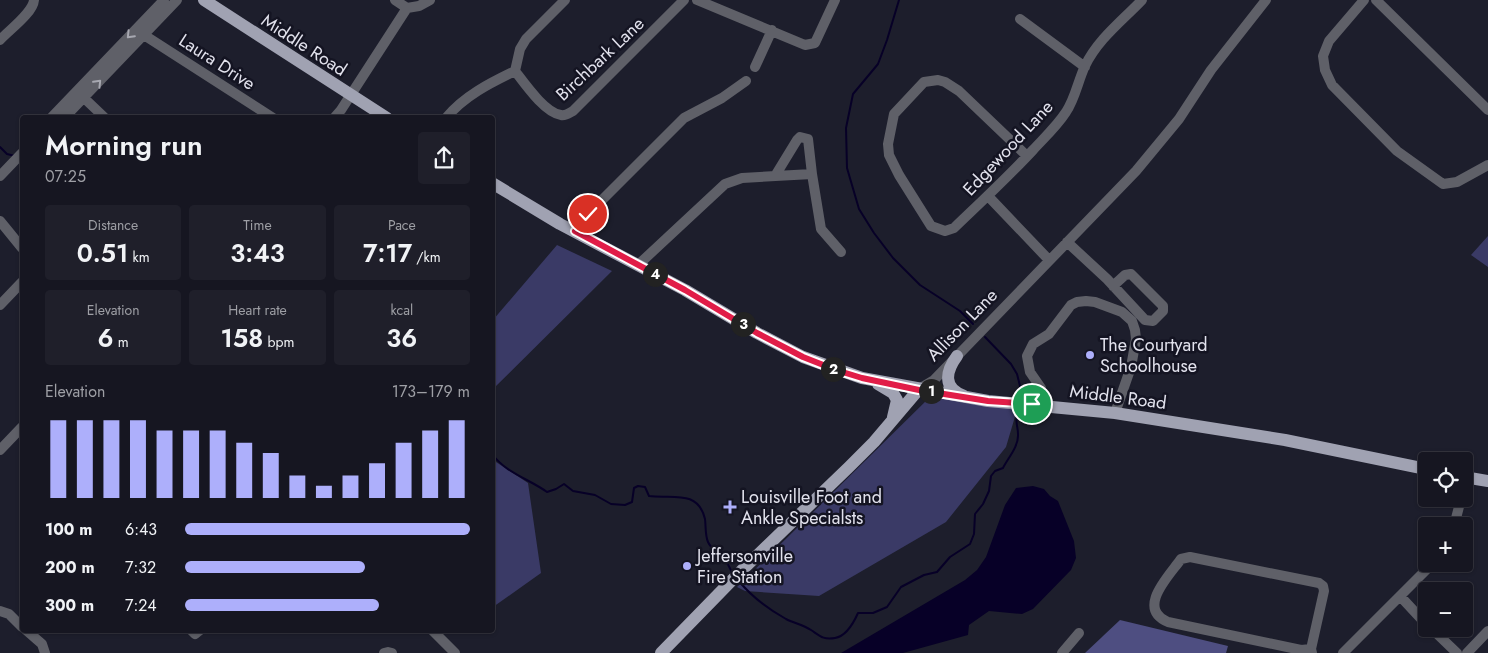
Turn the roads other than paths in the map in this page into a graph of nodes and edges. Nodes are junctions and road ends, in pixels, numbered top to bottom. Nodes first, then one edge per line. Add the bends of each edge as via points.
1 (34, 0) edge
2 (164, 0) edge
3 (177, 0) edge
4 (204, 0) edge
5 (394, 0) edge
6 (430, 0) edge
7 (565, 0) edge
8 (684, 0) edge
9 (697, 0) edge
10 (835, 0) edge
11 (1142, 0) edge
12 (1266, 0) edge
13 (1364, 0) edge
14 (1376, 0) edge
15 (407, 8) junction
16 (1020, 19) dead end
17 (772, 30) junction
18 (144, 35) junction
19 (0, 40) edge
20 (755, 67) dead end
21 (1085, 67) junction
22 (515, 71) junction
23 (746, 81) dead end
24 (350, 95) junction
25 (84, 98) junction
26 (1488, 110) edge
27 (54, 115) edge
28 (67, 115) edge
29 (102, 115) edge
30 (268, 115) edge
31 (337, 115) edge
32 (382, 115) edge
33 (449, 115) edge
34 (20, 156) edge
35 (1027, 156) junction
36 (1488, 165) edge
37 (812, 174) junction
38 (0, 176) edge
39 (775, 176) junction
40 (495, 185) edge
41 (988, 196) junction
42 (0, 221) edge
43 (575, 231) junction
44 (1066, 242) junction
45 (20, 246) edge
46 (842, 252) dead end
47 (1049, 260) junction
48 (638, 265) junction
49 (20, 284) edge
50 (1113, 286) junction
51 (0, 305) edge
52 (957, 356) junction
53 (872, 380) junction
54 (919, 390) junction
55 (966, 397) junction
56 (1044, 406) junction
57 (1115, 412) junction
58 (892, 419) junction
59 (20, 429) edge
60 (0, 450) edge
61 (1418, 467) edge
62 (1473, 479) edge
63 (1488, 481) edge
64 (1424, 572) edge
65 (1400, 596) junction
66 (0, 611) edge
67 (1418, 615) edge
68 (20, 625) edge
69 (1488, 632) edge
70 (29, 633) edge
71 (435, 633) edge
72 (1080, 633) dead end
73 (1440, 637) edge
74 (1311, 651) edge
75 (45, 653) edge
76 (384, 653) edge
77 (392, 653) edge
78 (455, 653) edge
79 (661, 653) edge
80 (1062, 653) edge
81 (1343, 653) edge
82 (1457, 653) edge
83 (1466, 653) edge

1 - 19 street via 34,5
2 -> 27 street
3 - 18 street
4 - 24 main road, Middle Road
5 - 15 street
6 - 15 street
7 - 22 street via 523,44
8 - 22 street, Birchbark Lane via 573,111 565,115 559,115 534,97
9 - 17 street
10 - 17 street via 814,43 805,45
11 - 21 street, Edgewood Lane via 1105,37
12 - 44 street, Allison Lane via 1211,70 1165,137
13 - 36 street via 1329,41 1323,56 1332,85 1397,151 1435,180 1443,184 1457,182
14 - 26 street
15 - 24 street
16 - 21 street
17 - 20 street
25 -> 18 street
18 - 30 street, Laura Drive
21 - 35 street, Edgewood Lane via 1067,110
22 - 33 street via 487,84
23 - 43 street via 684,118
24 - 31 street
24 - 32 main road, Middle Road
25 - 28 street
25 - 29 street
34 - 38 street
35 - 41 street, Edgewood Lane
35 - 41 street, Edgewood Lane via 959,91 938,80 924,82 894,114 888,144 889,155 899,175 931,226 945,231 954,228
37 - 39 street
37 - 39 street via 809,141 805,137 797,140
37 - 46 street via 821,229
39 - 48 street via 742,178 718,188
40 - 43 main road, Middle Road
41 - 47 street
42 - 45 street
43 - 48 main road, Middle Road
44 - 47 street, Allison Lane
44 - 50 street
47 - 52 street, Allison Lane
48 - 53 main road, Middle Road via 803,357
49 - 51 street
50 - 50 street via 1147,321 1153,321 1162,311 1163,306 1131,274 1125,274
52 - 54 street, Allison Lane via 934,380
52 - 55 main road via 947,375 950,385
53 - 54 main road, Middle Road
53 - 58 main road via 893,393 897,400
54 - 55 main road, Middle Road
54 - 58 main road, Allison Lane
55 - 56 main road, Middle Road
56 - 57 main road, Middle Road
56 - 57 street via 1041,388 1030,372 1027,356 1033,344 1049,334 1071,305 1086,301 1122,312 1132,321 1135,330 1131,367
57 - 61 main road, Middle Road via 1286,440
58 - 79 main road, Allison Lane via 874,442
59 - 60 street
62 - 63 main road
64 - 65 street
65 - 67 street
65 - 81 street
66 - 68 street via 9,614
69 - 83 street
70 - 75 street via 42,644
71 - 78 street
72 - 80 street
73 - 82 street
74 - 74 street via 1168,622 1156,612 1155,596 1181,559 1190,557 1319,583 1324,591
76 - 77 street

